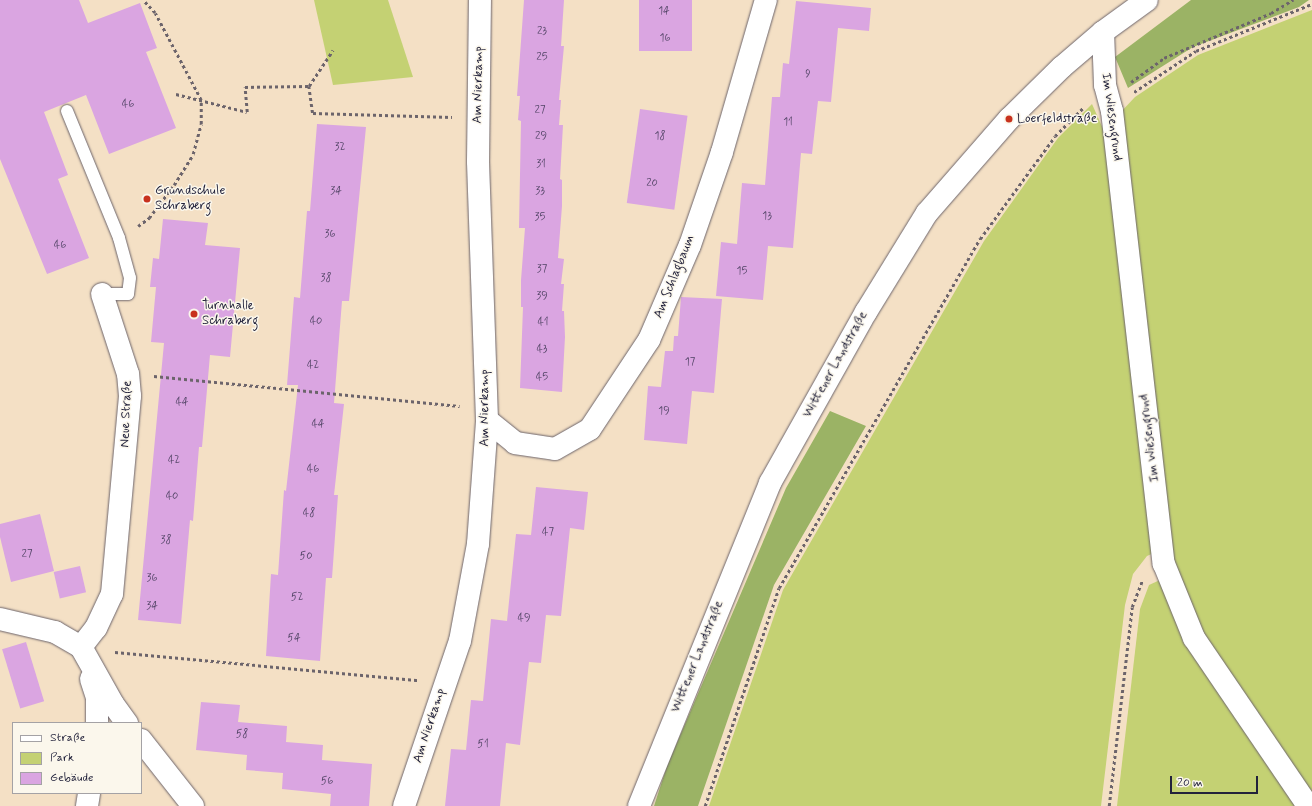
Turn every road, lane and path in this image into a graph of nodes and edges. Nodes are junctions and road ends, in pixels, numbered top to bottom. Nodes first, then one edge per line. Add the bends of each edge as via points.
1 (143, 0) edge
2 (480, 0) edge
3 (766, 0) edge
4 (1147, 0) edge
5 (1293, 0) edge
6 (1312, 4) edge
7 (1103, 32) junction
8 (333, 50) dead end
9 (309, 86) junction
10 (176, 94) dead end
11 (1108, 99) junction
12 (201, 100) junction
13 (68, 111) dead end
14 (478, 118) junction
15 (119, 238) junction
16 (102, 294) joint
17 (128, 374) junction
18 (432, 403) dead end
19 (487, 420) junction
20 (1164, 564) junction
21 (0, 619) edge
22 (81, 647) junction
23 (115, 652) dead end
24 (445, 682) junction
25 (97, 722) edge
26 (126, 722) edge
27 (142, 741) edge
28 (89, 794) edge
29 (87, 806) edge
30 (193, 806) edge
31 (404, 806) edge
32 (639, 806) edge
33 (705, 806) edge
34 (1109, 806) edge
35 (1308, 806) edge

1 - 12 path via 155,14
2 - 14 street, Am Nierkamp
3 - 19 street, Am Schlagbaum via 722,152 690,244 641,353 590,429 555,449 515,443
4 - 7 street, Wittener Landstraße
5 - 11 path via 1272,13 1164,58
6 - 11 path via 1196,51 1132,93
7 - 11 street, Im Wiesengrund
7 - 32 street, Wittener Landstraße via 1062,67 1009,119 927,213 866,312 770,483
8 - 9 path
9 - 12 path via 245,87 247,112
9 - 14 path via 313,113
10 - 12 path
11 - 20 street, Im Wiesengrund
11 - 33 path via 1055,136 980,239 779,588
12 - 15 path via 201,124 193,154 149,218
13 - 15 lane, Neue Straße
14 - 19 street, Am Nierkamp
15 - 16 lane, Neue Straße via 130,278 128,294
16 - 17 street, Neue Straße
17 - 18 path
17 - 22 street, Neue Straße via 128,419 112,594 96,628
19 - 24 street, Am Nierkamp via 478,544 460,641
20 - 34 path via 1155,568 1142,581 1132,607
20 - 35 street, Im Wiesengrund via 1194,638
21 - 22 street via 55,632
22 - 25 street via 97,697
22 - 26 street via 113,704
23 - 24 path
24 - 31 street, Am Nierkamp
27 - 30 street
28 - 29 street

